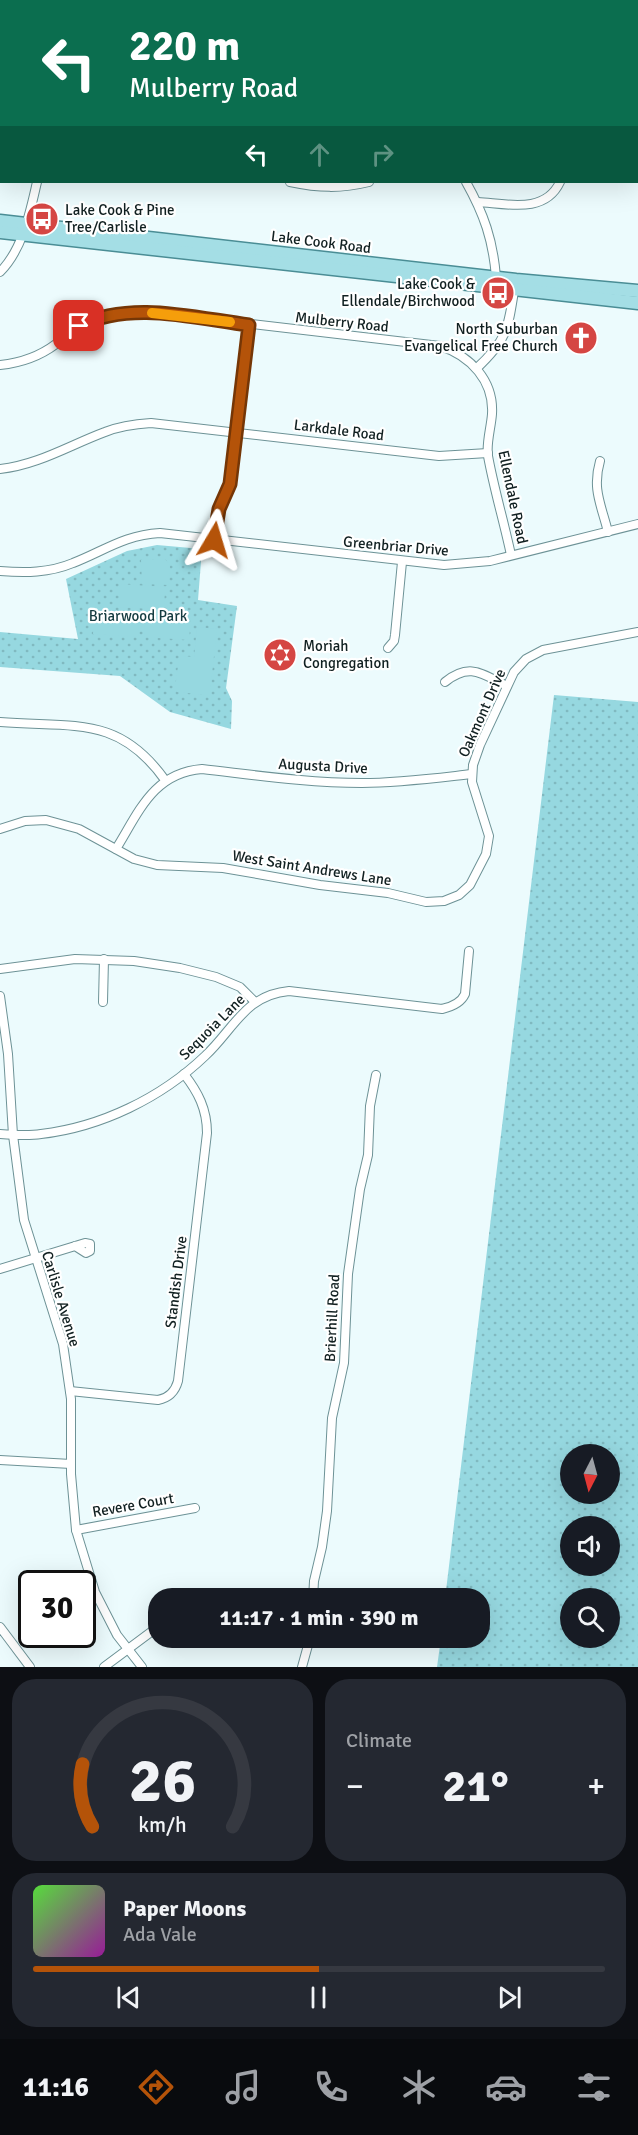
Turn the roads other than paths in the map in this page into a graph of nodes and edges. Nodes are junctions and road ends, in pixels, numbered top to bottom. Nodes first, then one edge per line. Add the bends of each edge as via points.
1 (37, 183) edge
2 (295, 183) edge
3 (364, 183) edge
4 (467, 183) edge
5 (560, 183) edge
6 (478, 202) junction
7 (0, 221) edge
8 (23, 229) junction
9 (0, 232) edge
10 (0, 272) edge
11 (496, 277) junction
12 (515, 285) junction
13 (638, 291) edge
14 (638, 303) edge
15 (249, 325) junction
16 (0, 365) edge
17 (477, 368) junction
18 (236, 432) junction
19 (488, 453) junction
20 (600, 460) dead end
21 (0, 469) edge
22 (638, 524) edge
23 (608, 532) junction
24 (214, 540) junction
25 (511, 555) junction
26 (402, 562) junction
27 (0, 571) edge
28 (638, 632) edge
29 (388, 648) dead end
30 (445, 682) dead end
31 (507, 686) junction
32 (0, 722) edge
33 (472, 774) junction
34 (165, 780) junction
35 (0, 829) edge
36 (116, 849) junction
37 (465, 889) joint
38 (470, 951) dead end
39 (104, 959) junction
40 (0, 969) edge
41 (0, 996) edge
42 (103, 1002) dead end
43 (255, 1002) junction
44 (184, 1074) junction
45 (376, 1075) dead end
46 (0, 1134) edge
47 (13, 1135) junction
48 (75, 1246) dead end
49 (35, 1259) junction
50 (0, 1269) edge
51 (70, 1390) junction
52 (0, 1460) edge
53 (71, 1464) junction
54 (195, 1508) dead end
55 (76, 1530) junction
56 (314, 1588) edge
57 (0, 1627) edge
58 (148, 1635) edge
59 (307, 1648) edge
60 (128, 1650) junction
61 (30, 1667) edge
62 (104, 1667) edge
63 (142, 1667) edge
64 (302, 1667) edge

1 - 8 street
2 - 3 street via 319,188
4 - 6 street
5 - 6 street via 543,202 531,205
6 - 11 street via 491,238
7 - 8 main road, Lake Cook Road
8 - 9 main road, Lake Cook Road
8 - 10 street via 15,251
8 - 11 main road, Lake Cook Road
8 - 12 main road, Lake Cook Road
11 - 12 main road, Lake Cook Road
12 - 13 main road, Lake Cook Road
12 - 14 main road, Lake Cook Road
12 - 17 street via 506,332 498,347
15 - 16 street, Mulberry Road via 151,313 110,315 79,326 42,352
15 - 17 street, Mulberry Road via 440,346 464,356
15 - 18 street
17 - 19 street, Ellendale Road via 492,406
18 - 19 street, Larkdale Road via 439,456
18 - 21 street, Larkdale Road via 151,423 121,427 27,465
18 - 24 street via 230,484 219,509
19 - 25 street, Ellendale Road
20 - 23 street via 596,489
22 - 23 street, Greenbriar Drive
23 - 25 street, Greenbriar Drive
24 - 26 street, Greenbriar Drive
24 - 27 street, Greenbriar Drive via 145,534 53,570
25 - 26 street, Greenbriar Drive via 463,565
26 - 29 street via 396,635
28 - 31 street, Oakmont Drive via 543,650 519,665
30 - 31 street via 463,671 482,674
31 - 33 street, Oakmont Drive via 480,745
32 - 34 street via 92,728 116,735 139,750
33 - 34 street, Augusta Drive via 363,783 202,769
33 - 37 street, Oakmont Drive via 489,836 482,866
34 - 36 street via 145,801
35 - 36 street, West Saint Andrews Lane via 46,820 79,829
36 - 37 street, West Saint Andrews Lane via 151,864 223,868 426,902 444,901
38 - 43 street, Sequoia Lane via 465,994 454,1005 442,1009 289,991
39 - 40 street
39 - 42 street
39 - 43 street via 159,964 216,977 240,987
41 - 47 street, Carlisle Avenue
43 - 44 street, Sequoia Lane
44 - 47 street, Sequoia Lane via 105,1118 42,1134
44 - 51 street, Standish Drive via 200,1097 207,1133 176,1389 169,1397 158,1400
45 - 56 street, Brierhill Road via 348,1274 344,1363 332,1418 327,1511
46 - 47 street, Sequoia Lane
47 - 49 street, Carlisle Avenue via 24,1220
48 - 49 street
49 - 50 street
49 - 51 street, Carlisle Avenue via 63,1344
51 - 53 street, Carlisle Avenue
52 - 53 street
53 - 55 street, Carlisle Avenue
54 - 55 street, Revere Court
55 - 60 street, Carlisle Avenue via 94,1592
57 - 61 street
58 - 60 street
59 - 64 street
60 - 62 street
60 - 63 street, Carlisle Avenue

